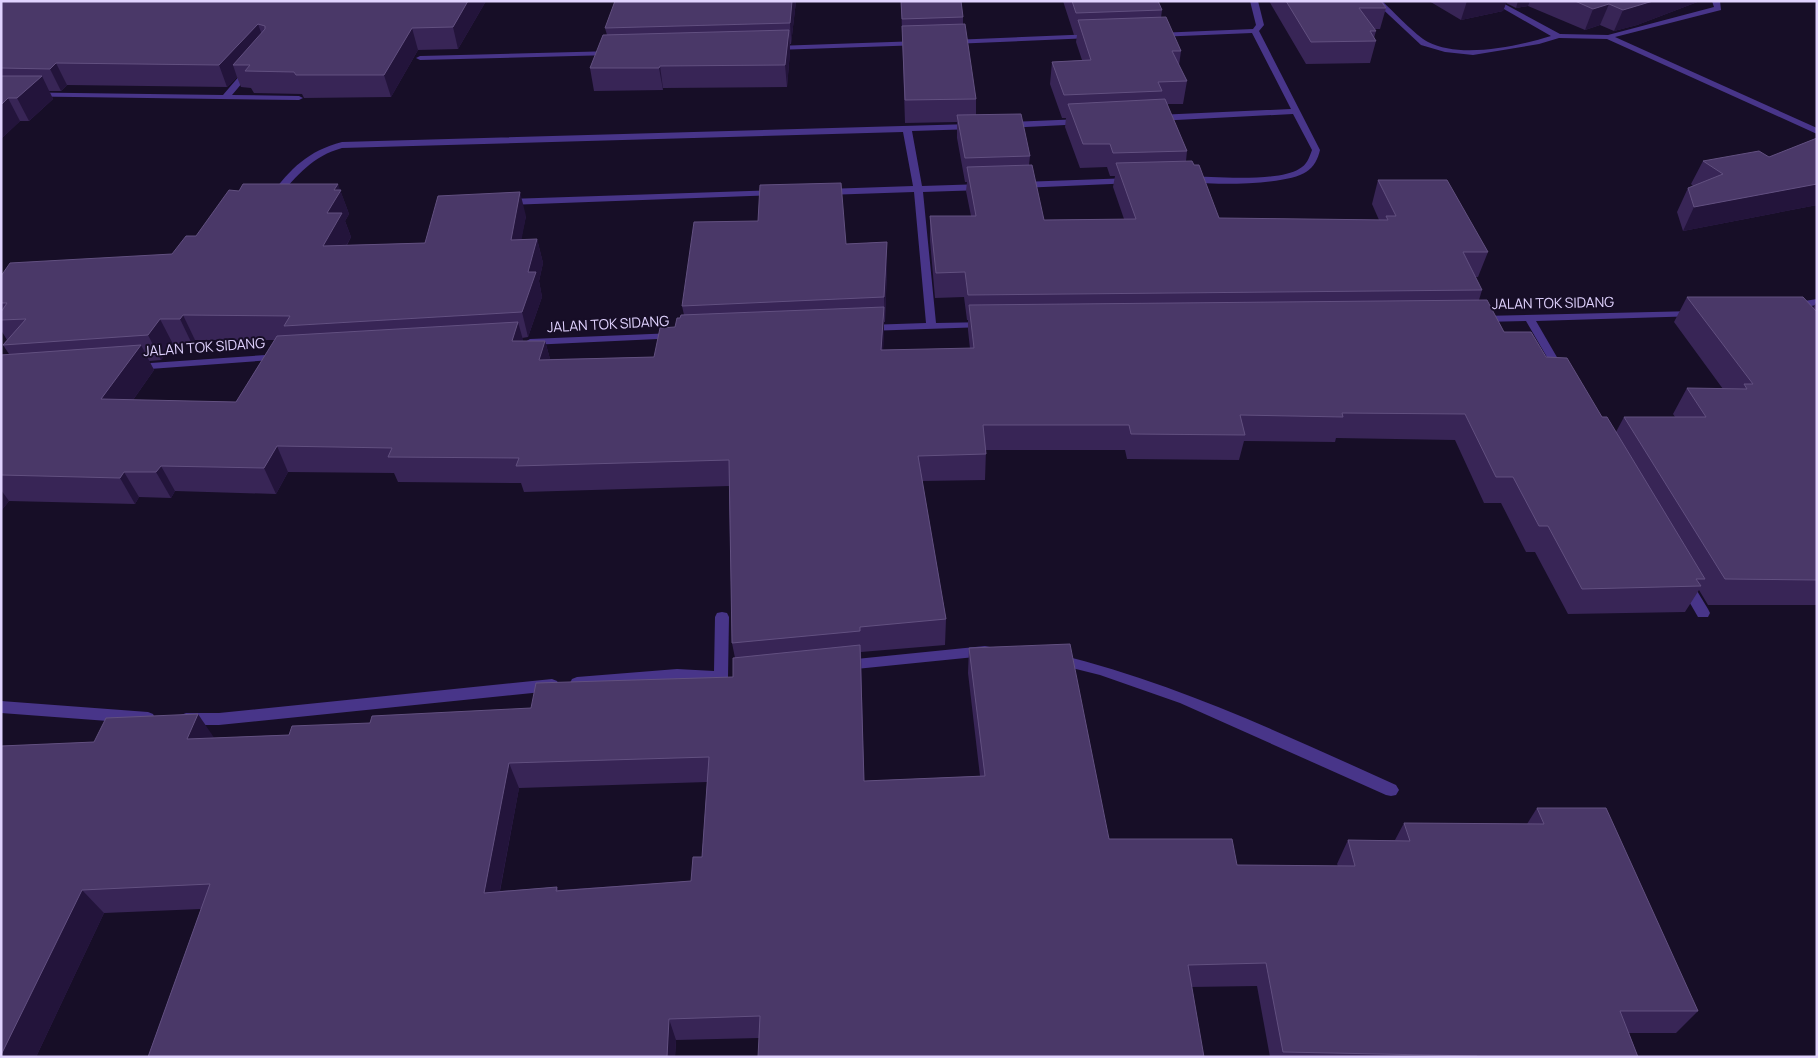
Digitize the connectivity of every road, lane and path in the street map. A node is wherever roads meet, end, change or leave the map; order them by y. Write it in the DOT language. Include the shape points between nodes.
graph roads {
  1 [pos="1254,1"];
  2 [pos="1376,1"];
  3 [pos="1493,1"];
  4 [pos="1716,1"];
  5 [pos="1255,31"];
  6 [pos="1144,35"];
  7 [pos="1099,36"];
  8 [pos="1558,36"];
  9 [pos="1608,37"];
  10 [pos="930,42"];
  11 [pos="940,42"];
  12 [pos="761,49"];
  13 [pos="624,53"];
  14 [pos="420,58"];
  15 [pos="256,63"];
  16 [pos="1,94"];
  17 [pos="225,97"];
  18 [pos="299,98"];
  19 [pos="1294,112"];
  20 [pos="1145,119"];
  21 [pos="1096,121"];
  22 [pos="986,126"];
  23 [pos="996,126"];
  24 [pos="907,130"];
  25 [pos="1817,130"];
  26 [pos="1179,180"];
  27 [pos="1141,181"];
  28 [pos="995,186"];
  29 [pos="1015,186"];
  30 [pos="918,189"];
  31 [pos="820,192"];
  32 [pos="790,193"];
  33 [pos="271,201"];
  34 [pos="496,202"];
  35 [pos="1817,302"];
  36 [pos="1705,313"];
  37 [pos="1470,319"];
  38 [pos="1530,319"];
  39 [pos="1795,320"];
  40 [pos="1001,324"];
  41 [pos="931,325"];
  42 [pos="852,328"];
  43 [pos="684,336"];
  44 [pos="517,343"];
  45 [pos="289,356"];
  46 [pos="120,368"];
  47 [pos="1568,384"];
  48 [pos="1678,570"];
  49 [pos="1703,613"];
  50 [pos="722,616"];
  51 [pos="996,650"];
  52 [pos="1045,657"];
  53 [pos="830,666"];
  54 [pos="1,707"];
  55 [pos="158,718"];
  56 [pos="176,719"];
  57 [pos="1391,790"];
  1 -- 5 [label="street" via="1260,25"];
  2 -- 8 [label="street" via="1424,43 1445,50 1481,52"];
  3 -- 8 [label="street"];
  4 -- 9 [label="street" via="1718,8"];
  5 -- 6 [label="street"];
  5 -- 19 [label="street"];
  7 -- 11 [label="street"];
  8 -- 9 [label="street"];
  9 -- 25 [label="street"];
  10 -- 12 [label="street"];
  13 -- 14 [label="street"];
  15 -- 17 [label="street"];
  16 -- 17 [label="street"];
  17 -- 18 [label="street"];
  19 -- 20 [label="street"];
  19 -- 26 [label="street" via="1316,150 1312,163 1300,173 1266,179"];
  21 -- 23 [label="street"];
  22 -- 24 [label="street"];
  24 -- 30 [label="street"];
  24 -- 33 [label="street" via="342,145 308,158"];
  27 -- 29 [label="street"];
  28 -- 30 [label="street"];
  30 -- 31 [label="street"];
  30 -- 41 [label="street"];
  32 -- 34 [label="street"];
  35 -- 39 [label="street" via="1784,307"];
  36 -- 38 [label="street, JALAN TOK SIDANG"];
  37 -- 38 [label="street, JALAN TOK SIDANG"];
  38 -- 47 [label="street"];
  40 -- 41 [label="street"];
  41 -- 42 [label="street"];
  43 -- 44 [label="street, JALAN TOK SIDANG"];
  45 -- 46 [label="street, JALAN TOK SIDANG"];
  48 -- 49 [label="street"];
  50 -- 56 [label="street" via="726,677 677,674 220,719"];
  51 -- 53 [label="street"];
  52 -- 57 [label="street" via="1094,667 1174,694"];
  54 -- 55 [label="street"];
}
